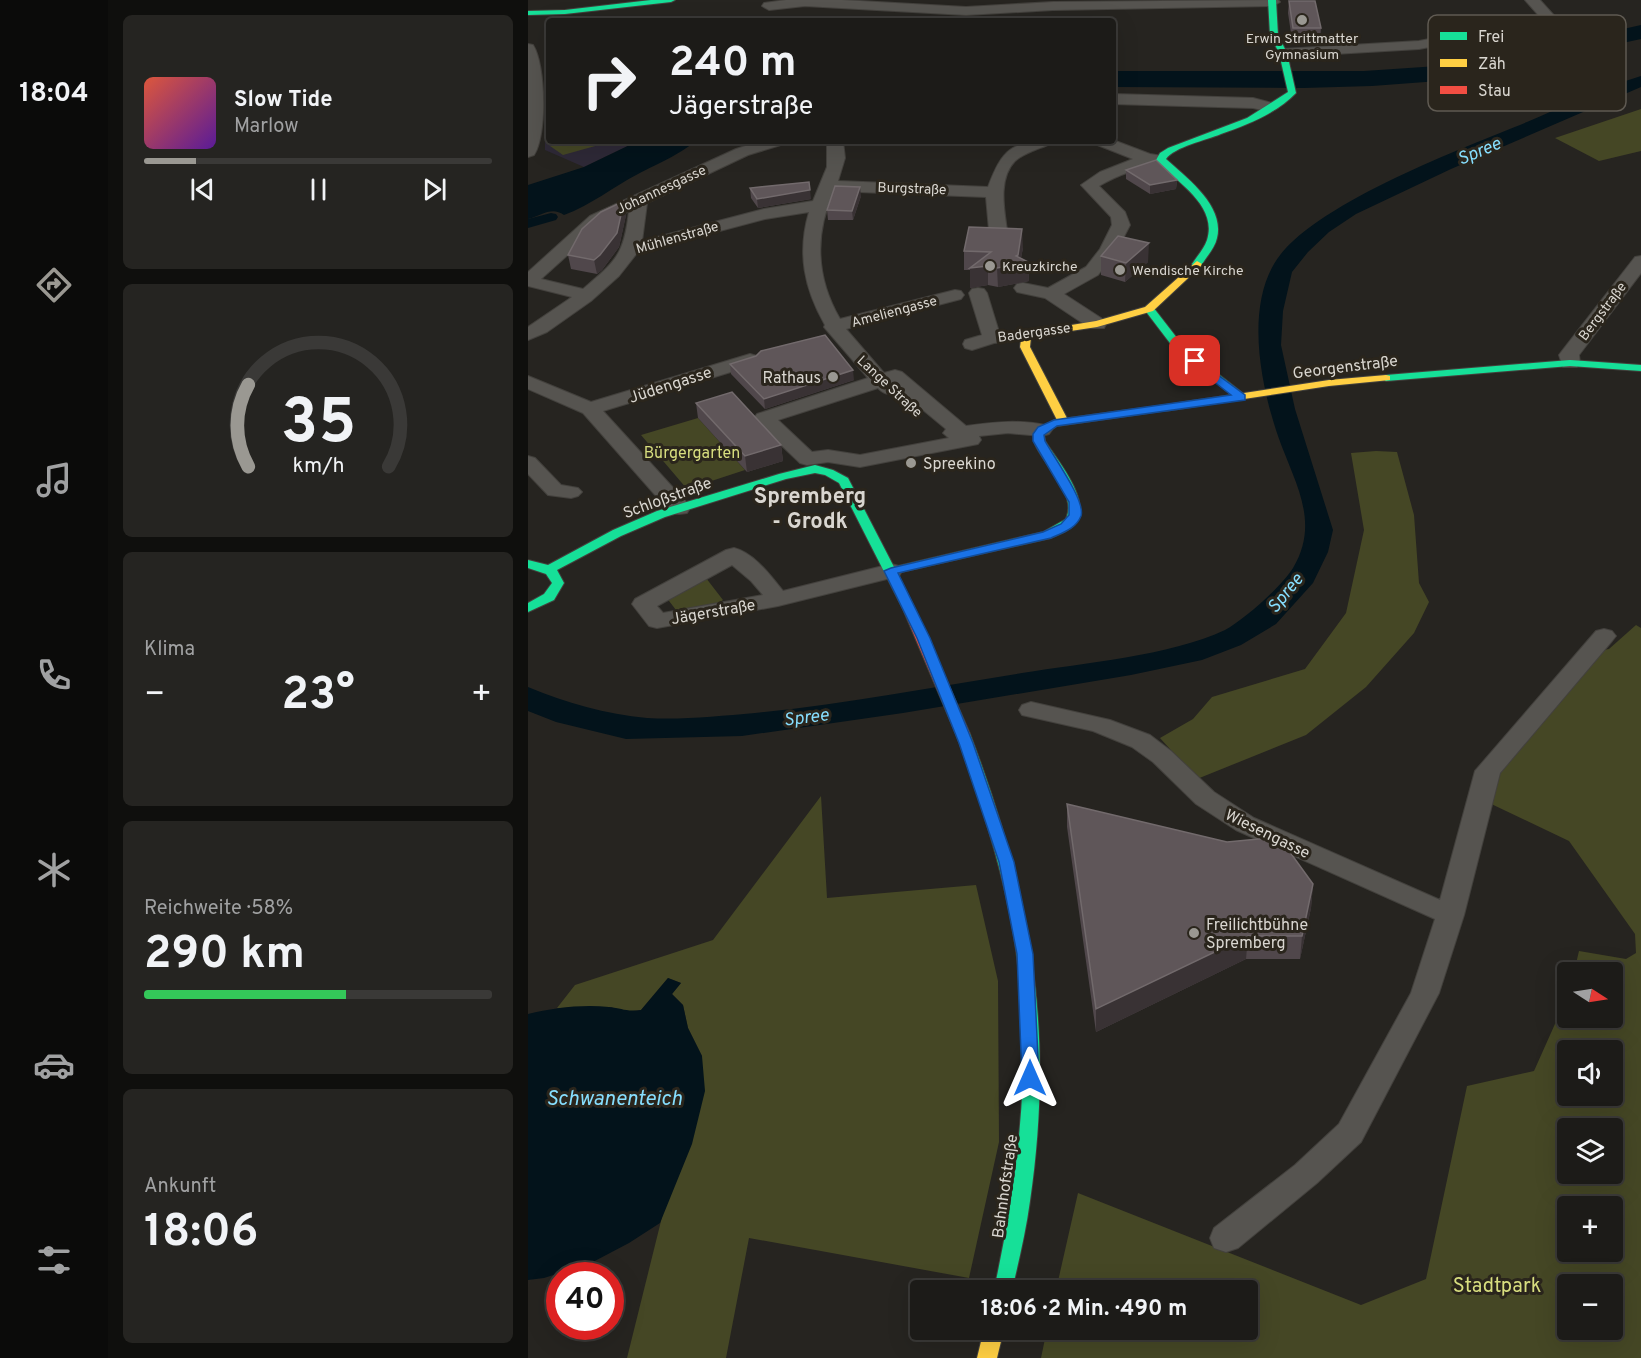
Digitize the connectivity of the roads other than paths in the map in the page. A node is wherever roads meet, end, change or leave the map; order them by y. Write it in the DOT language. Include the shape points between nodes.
graph roads {
  1 [pos="670,0"];
  2 [pos="1532,0"];
  3 [pos="1272,1"];
  4 [pos="766,3"];
  5 [pos="565,12"];
  6 [pos="528,13"];
  7 [pos="1546,15"];
  8 [pos="528,18"];
  9 [pos="771,18"];
  10 [pos="1428,43"];
  11 [pos="528,48"];
  12 [pos="1285,60"];
  13 [pos="1116,99"];
  14 [pos="1271,107"];
  15 [pos="530,131"];
  16 [pos="768,144"];
  17 [pos="836,144"];
  18 [pos="1037,144"];
  19 [pos="1110,144"];
  20 [pos="528,152"];
  21 [pos="1155,159"];
  22 [pos="831,186"];
  23 [pos="994,192"];
  24 [pos="639,199"];
  25 [pos="820,205"];
  26 [pos="998,230"];
  27 [pos="631,249"];
  28 [pos="1641,261"];
  29 [pos="528,281"];
  30 [pos="1023,288"];
  31 [pos="978,293"];
  32 [pos="1051,294"];
  33 [pos="585,295"];
  34 [pos="955,295"];
  35 [pos="1149,309"];
  36 [pos="1097,324"];
  37 [pos="833,327"];
  38 [pos="528,334"];
  39 [pos="1026,335"];
  40 [pos="992,338"];
  41 [pos="972,344"];
  42 [pos="750,360"];
  43 [pos="1570,363"];
  44 [pos="1641,368"];
  45 [pos="877,377"];
  46 [pos="528,382"];
  47 [pos="1248,396"];
  48 [pos="590,409"];
  49 [pos="1053,425"];
  50 [pos="962,432"];
  51 [pos="528,462"];
  52 [pos="803,470"];
  53 [pos="571,492"];
  54 [pos="679,508"];
  55 [pos="528,564"];
  56 [pos="549,569"];
  57 [pos="891,571"];
  58 [pos="778,599"];
  59 [pos="528,608"];
  60 [pos="1604,636"];
  61 [pos="1032,710"];
  62 [pos="1450,915"];
  63 [pos="1226,1238"];
  64 [pos="1005,1280"];
  65 [pos="991,1340"];
  66 [pos="987,1358"];
  1 -- 5 [label="street"];
  2 -- 7 [label="street"];
  3 -- 4 [label="street" via="966,11"];
  3 -- 12 [label="street" via="1274,35"];
  4 -- 9 [label="street"];
  5 -- 6 [label="street"];
  5 -- 8 [label="street"];
  10 -- 12 [label="street"];
  11 -- 15 [label="street" via="533,63"];
  12 -- 14 [label="street" via="1292,93"];
  13 -- 14 [label="street" via="1252,103"];
  14 -- 21 [label="street"];
  15 -- 20 [label="street" via="532,144"];
  16 -- 24 [label="street, Johannesgasse"];
  17 -- 22 [label="street, Lange Straße"];
  18 -- 23 [label="street" via="1008,159"];
  19 -- 21 [label="street"];
  21 -- 32 [label="street" via="1106,175 1089,185 1119,216 1121,225 1092,271"];
  21 -- 35 [label="street" via="1201,197 1214,229 1208,249 1197,264"];
  22 -- 23 [label="street, Burgstraße"];
  22 -- 25 [label="street, Lange Straße"];
  23 -- 26 [label="street"];
  24 -- 27 [label="street"];
  24 -- 29 [label="street, Johannesgasse" via="596,220"];
  25 -- 27 [label="street, Mühlenstraße" via="764,214"];
  25 -- 37 [label="street, Lange Straße" via="808,249 816,285"];
  27 -- 33 [label="street, Mühlenstraße" via="624,261"];
  28 -- 43 [label="street, Bergstraße" via="1569,355"];
  29 -- 33 [label="street"];
  30 -- 32 [label="street, Badergasse"];
  31 -- 40 [label="street"];
  32 -- 36 [label="street, Badergasse"];
  33 -- 38 [label="street, Mühlenstraße"];
  34 -- 37 [label="street, Ameliengasse"];
  35 -- 36 [label="street, Badergasse"];
  35 -- 47 [label="street" via="1180,349"];
  36 -- 39 [label="street, Badergasse"];
  37 -- 45 [label="street, Lange Straße"];
  39 -- 40 [label="street, Badergasse"];
  39 -- 49 [label="street" via="1025,347"];
  40 -- 41 [label="street, Badergasse"];
  42 -- 48 [label="street, Jüdengasse"];
  43 -- 44 [label="street, Georgenstraße"];
  43 -- 47 [label="street, Georgenstraße" via="1329,383"];
  45 -- 50 [label="street" via="895,376"];
  45 -- 50 [label="street" via="764,418 807,459 828,456 861,461 971,440"];
  46 -- 48 [label="street"];
  47 -- 49 [label="street, Georgenstraße"];
  48 -- 54 [label="street"];
  49 -- 50 [label="street"];
  49 -- 57 [label="street, Jägerstraße" via="1038,434 1075,502 1075,515 1066,527 1047,535"];
  51 -- 53 [label="street" via="555,491"];
  52 -- 54 [label="street, Schloßstraße"];
  52 -- 57 [label="street, Bahnhofstraße" via="829,472 844,482"];
  54 -- 56 [label="street, Schloßstraße" via="617,532"];
  55 -- 56 [label="street"];
  56 -- 59 [label="street" via="559,581 557,589 542,603"];
  57 -- 58 [label="street, Jägerstraße"];
  57 -- 64 [label="street, Bahnhofstraße" via="966,743 1006,862 1025,954 1031,1057 1028,1140 1019,1215"];
  58 -- 58 [label="street, Jägerstraße" via="734,555 643,604 657,621"];
  60 -- 62 [label="street" via="1488,771"];
  61 -- 62 [label="street, Wiesengasse" via="1105,725 1143,742 1217,808 1245,824"];
  62 -- 63 [label="street" via="1425,993 1350,1133"];
  65 -- 66 [label="street"];
}
